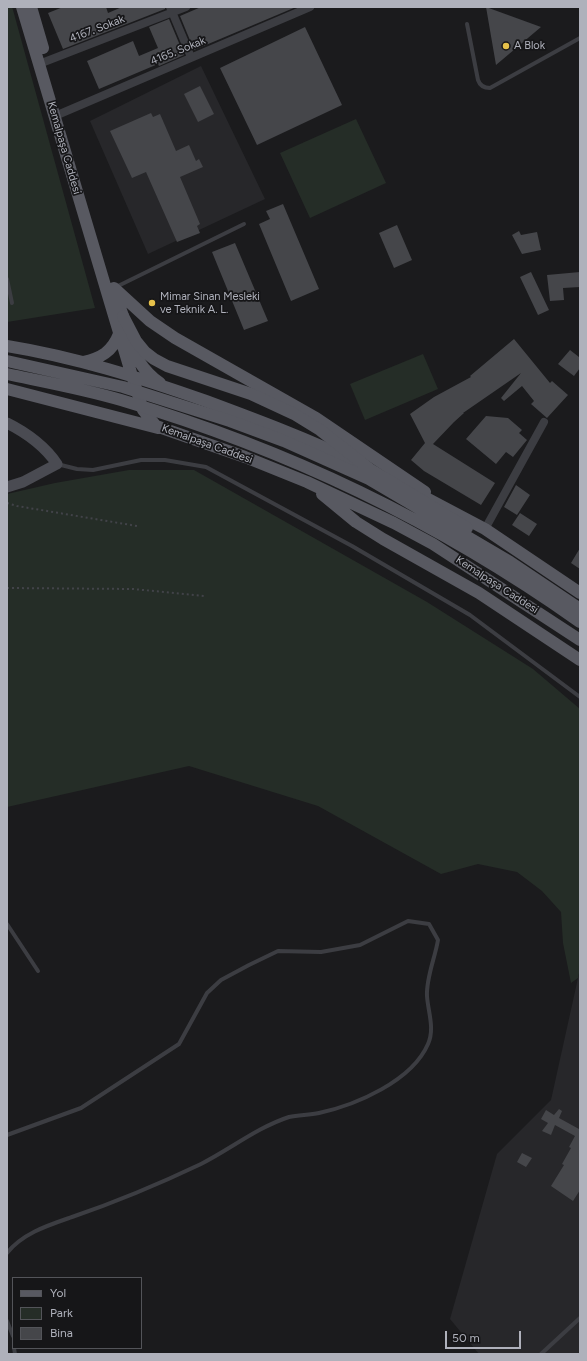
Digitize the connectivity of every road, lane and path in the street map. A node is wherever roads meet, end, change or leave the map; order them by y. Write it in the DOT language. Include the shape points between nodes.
graph roads {
  1 [pos="186,7"];
  2 [pos="310,7"];
  3 [pos="28,8"];
  4 [pos="170,10"];
  5 [pos="467,24"];
  6 [pos="580,38"];
  7 [pos="191,57"];
  8 [pos="43,62"];
  9 [pos="58,114"];
  10 [pos="244,224"];
  11 [pos="7,279"];
  12 [pos="114,288"];
  13 [pos="117,300"];
  14 [pos="12,303"];
  15 [pos="119,334"];
  16 [pos="7,346"];
  17 [pos="7,361"];
  18 [pos="83,362"];
  19 [pos="7,374"];
  20 [pos="132,376"];
  21 [pos="7,389"];
  22 [pos="172,389"];
  23 [pos="264,422"];
  24 [pos="544,422"];
  25 [pos="7,423"];
  26 [pos="163,429"];
  27 [pos="245,457"];
  28 [pos="57,464"];
  29 [pos="307,482"];
  30 [pos="7,487"];
  31 [pos="7,503"];
  32 [pos="446,506"];
  33 [pos="137,526"];
  34 [pos="485,529"];
  35 [pos="501,539"];
  36 [pos="510,562"];
  37 [pos="477,572"];
  38 [pos="7,588"];
  39 [pos="580,593"];
  40 [pos="204,596"];
  41 [pos="580,609"];
  42 [pos="580,622"];
  43 [pos="580,640"];
  44 [pos="580,660"];
  45 [pos="580,697"];
  46 [pos="7,924"];
  47 [pos="38,971"];
  48 [pos="7,1135"];
  49 [pos="7,1253"];
  50 [pos="580,1318"];
  51 [pos="7,1321"];
  52 [pos="12,1334"];
  53 [pos="541,1354"];
  1 -- 4 [label="street, 4167. Sokak"];
  2 -- 7 [label="street, 4165. Sokak"];
  3 -- 8 [label="main road, Kemalpaşa Caddesi"];
  4 -- 7 [label="street"];
  4 -- 8 [label="street, 4167. Sokak"];
  5 -- 6 [label="lane" via="478,80 480,85 486,88"];
  7 -- 9 [label="street, 4165. Sokak"];
  8 -- 9 [label="main road, Kemalpaşa Caddesi"];
  9 -- 12 [label="main road"];
  9 -- 15 [label="main road, Kemalpaşa Caddesi"];
  10 -- 12 [label="lane"];
  11 -- 14 [label="lane"];
  12 -- 13 [label="main road"];
  12 -- 32 [label="main road" via="150,321 316,418"];
  13 -- 22 [label="main road" via="122,323 138,360 151,375"];
  13 -- 36 [label="main road, bridge" via="136,341 154,359 250,394 305,420 371,470 475,533"];
  15 -- 18 [label="main road" via="109,352"];
  15 -- 20 [label="main road, Kemalpaşa Caddesi"];
  16 -- 18 [label="main road"];
  17 -- 36 [label="main road, bridge" via="123,387 284,441 368,479"];
  18 -- 20 [label="main road"];
  19 -- 42 [label="main road, bridge" via="120,400 268,450 355,489 434,529 532,588"];
  20 -- 22 [label="main road"];
  20 -- 26 [label="main road, Kemalpaşa Caddesi" via="146,416"];
  21 -- 26 [label="main road"];
  22 -- 23 [label="main road"];
  23 -- 27 [label="main road" via="257,420 244,423 236,434 237,447"];
  23 -- 32 [label="main road" via="332,451"];
  24 -- 34 [label="street"];
  25 -- 28 [label="street" via="26,432 48,451"];
  26 -- 27 [label="main road, Kemalpaşa Caddesi"];
  27 -- 29 [label="main road, Kemalpaşa Caddesi"];
  28 -- 30 [label="street" via="23,482"];
  28 -- 45 [label="lane" via="93,470 142,460 164,460 206,467 346,542 470,615"];
  29 -- 37 [label="main road, Kemalpaşa Caddesi" via="413,532"];
  29 -- 44 [label="main road" via="356,522 410,556 479,594"];
  31 -- 33 [label="path"];
  32 -- 34 [label="main road"];
  34 -- 35 [label="main road"];
  35 -- 37 [label="main road" via="506,551 504,564 490,574"];
  35 -- 39 [label="main road"];
  36 -- 41 [label="main road, bridge"];
  37 -- 43 [label="main road, Kemalpaşa Caddesi"];
  38 -- 40 [label="path" via="133,589"];
  46 -- 47 [label="lane"];
  48 -- 49 [label="lane" via="81,1108 179,1044 207,993 220,980 278,951 321,952 360,945 408,921 429,924 438,940 427,995 432,1026 429,1044 414,1065 382,1090 354,1104 289,1117 234,1143 195,1166 128,1196 39,1229 14,1244"];
  50 -- 53 [label="lane"];
  51 -- 52 [label="lane"];
}
